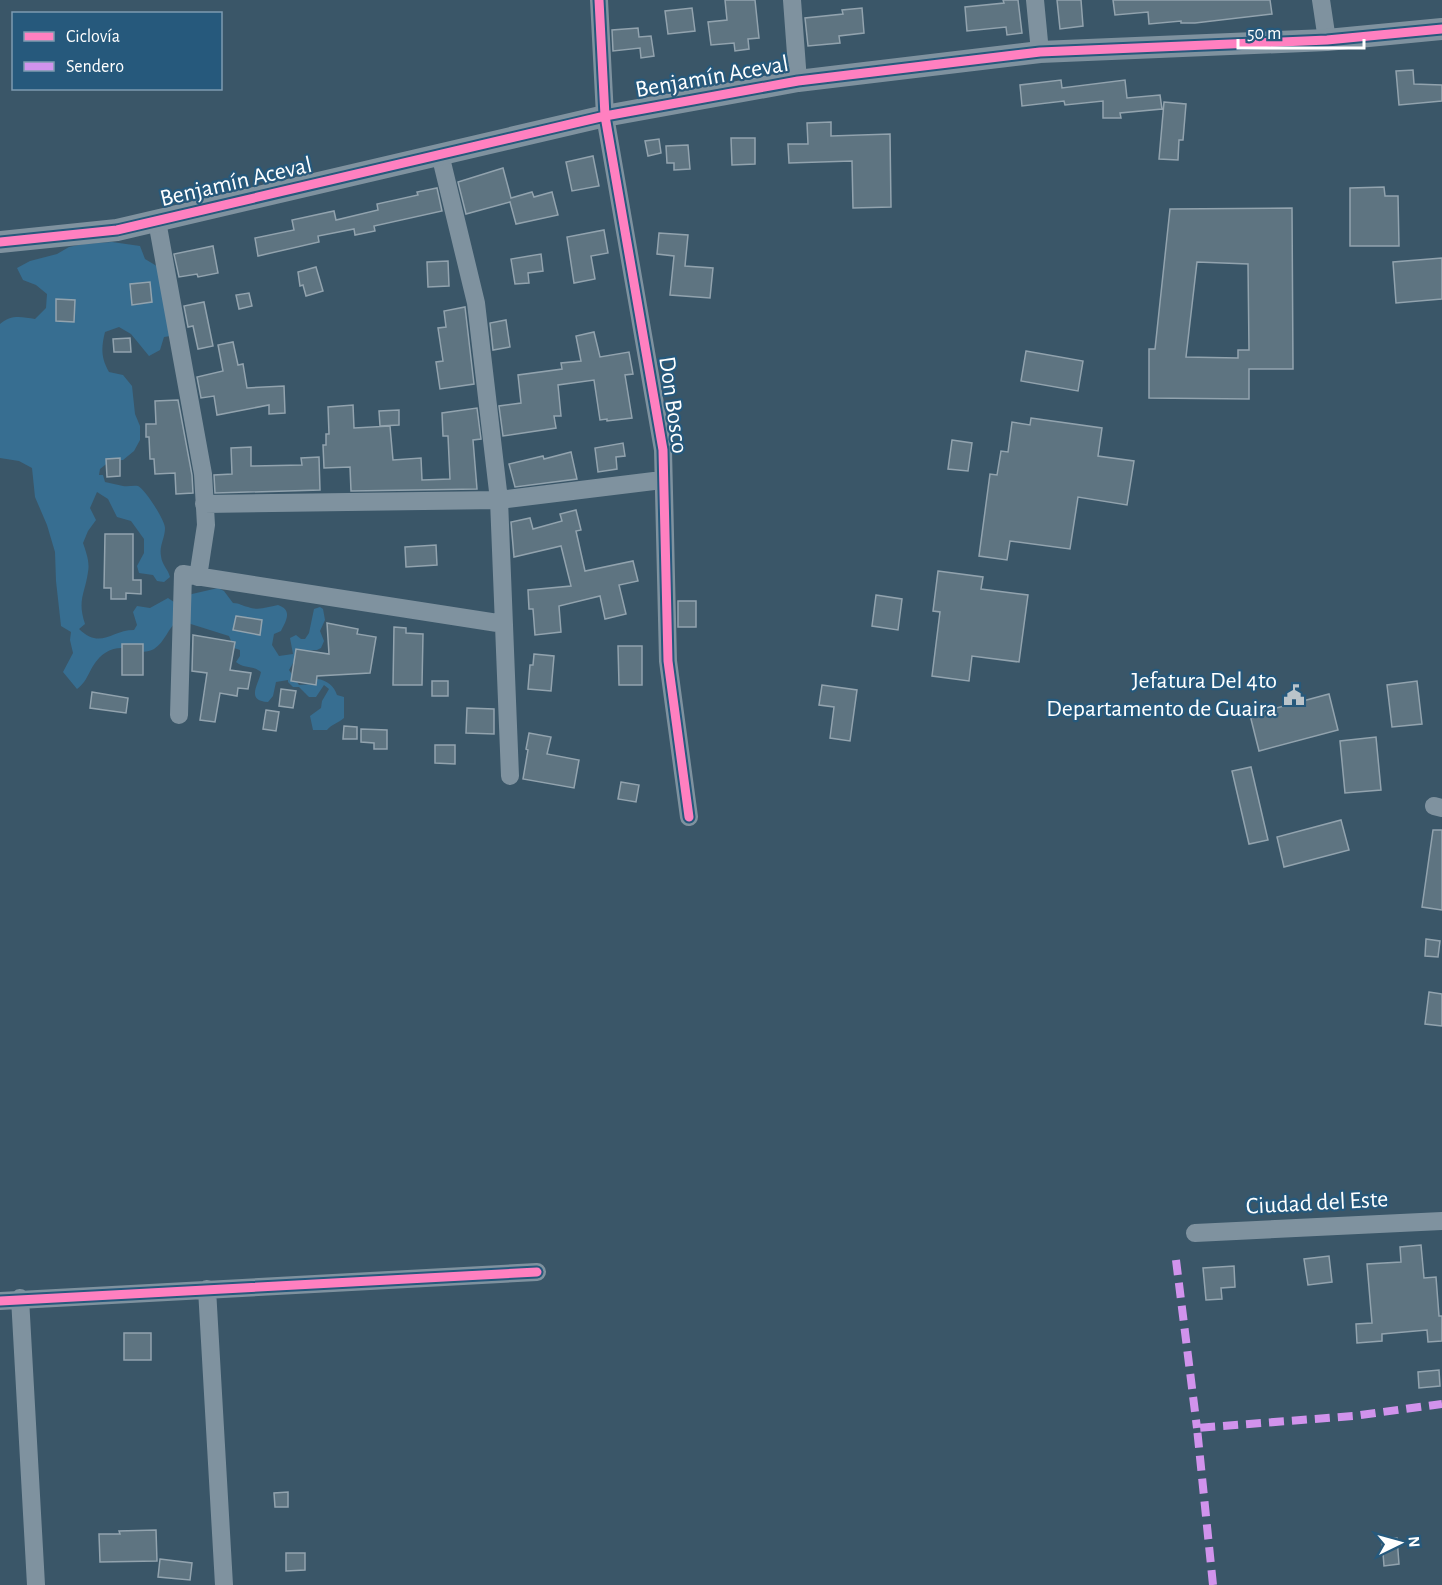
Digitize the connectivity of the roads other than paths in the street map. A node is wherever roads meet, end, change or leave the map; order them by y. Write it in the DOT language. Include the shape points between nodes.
graph roads {
  1 [pos="599,0"];
  2 [pos="792,0"];
  3 [pos="1035,0"];
  4 [pos="1321,0"];
  5 [pos="1442,29"];
  6 [pos="1327,40"];
  7 [pos="1040,52"];
  8 [pos="798,81"];
  9 [pos="605,116"];
  10 [pos="440,154"];
  11 [pos="157,221"];
  12 [pos="0,242"];
  13 [pos="662,480"];
  14 [pos="500,500"];
  15 [pos="204,504"];
  16 [pos="198,577"];
  17 [pos="504,624"];
  18 [pos="179,715"];
  19 [pos="510,776"];
  20 [pos="689,817"];
  21 [pos="1442,1221"];
  22 [pos="1195,1233"];
  23 [pos="537,1272"];
  24 [pos="207,1289"];
  25 [pos="20,1298"];
  26 [pos="0,1301"];
  27 [pos="36,1585"];
  28 [pos="224,1585"];
  1 -- 9 [label="street, Don Bosco"];
  2 -- 8 [label="street"];
  3 -- 7 [label="street"];
  4 -- 6 [label="street"];
  5 -- 6 [label="street, Benjamín Aceval"];
  6 -- 7 [label="street, Benjamín Aceval"];
  7 -- 8 [label="street, Benjamín Aceval"];
  8 -- 9 [label="street, Benjamín Aceval"];
  9 -- 10 [label="street, Benjamín Aceval"];
  9 -- 13 [label="street, Don Bosco" via="663,450"];
  10 -- 11 [label="street, Benjamín Aceval"];
  10 -- 14 [label="street" via="476,303"];
  11 -- 12 [label="street, Benjamín Aceval" via="117,230"];
  11 -- 15 [label="street"];
  13 -- 14 [label="street"];
  13 -- 20 [label="street, Don Bosco" via="668,661"];
  14 -- 15 [label="street"];
  14 -- 17 [label="street"];
  15 -- 16 [label="street" via="206,525"];
  16 -- 17 [label="street"];
  16 -- 18 [label="street" via="183,574"];
  17 -- 19 [label="street"];
  21 -- 22 [label="street, Ciudad del Este"];
  23 -- 24 [label="street"];
  24 -- 25 [label="street"];
  24 -- 28 [label="street"];
  25 -- 26 [label="street"];
  25 -- 27 [label="street"];
}
